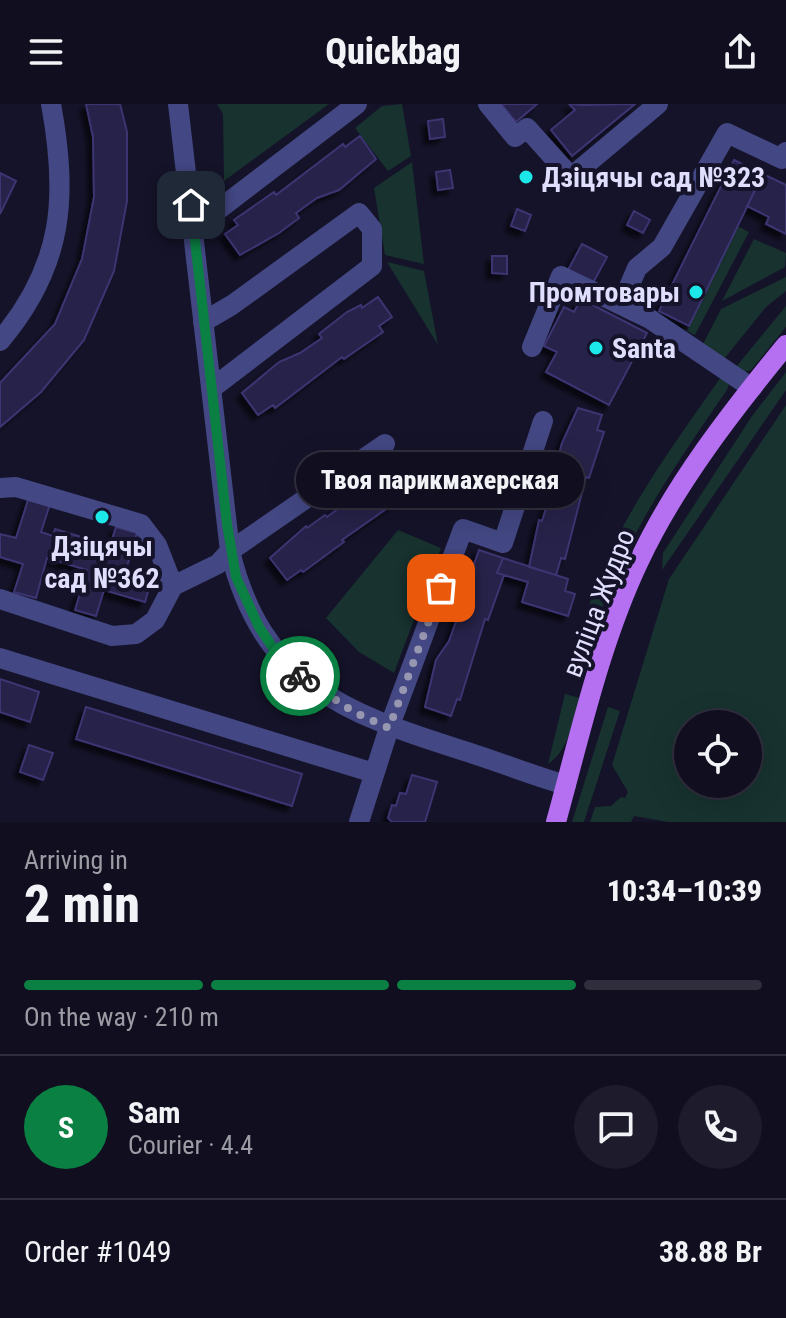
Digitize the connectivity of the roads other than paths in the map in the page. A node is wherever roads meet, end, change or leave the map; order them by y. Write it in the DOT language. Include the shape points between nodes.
graph roads {
  1 [pos="51,104"];
  2 [pos="178,104"];
  3 [pos="357,104"];
  4 [pos="488,104"];
  5 [pos="658,104"];
  6 [pos="786,152"];
  7 [pos="191,205"];
  8 [pos="628,307"];
  9 [pos="203,322"];
  10 [pos="0,341"];
  11 [pos="786,345"];
  12 [pos="532,347"];
  13 [pos="752,388"];
  14 [pos="211,389"];
  15 [pos="543,421"];
  16 [pos="385,444"];
  17 [pos="0,488"];
  18 [pos="230,551"];
  19 [pos="173,586"];
  20 [pos="0,599"];
  21 [pos="0,658"];
  22 [pos="389,728"];
  23 [pos="374,773"];
  24 [pos="566,785"];
  25 [pos="359,822"];
  26 [pos="556,822"];
  1 -- 10 [label="lane" via="62,198 50,257"];
  2 -- 7 [label="lane"];
  3 -- 7 [label="lane" via="218,210 204,212"];
  4 -- 5 [label="lane" via="515,137 527,128 571,177"];
  6 -- 8 [label="lane" via="782,159 727,133 662,247 637,268 626,294"];
  7 -- 9 [label="lane"];
  8 -- 12 [label="lane" via="561,276"];
  8 -- 13 [label="lane"];
  9 -- 14 [label="lane"];
  9 -- 14 [label="lane" via="359,213 372,229 372,266"];
  11 -- 13 [label="main road, вуліца Жудро"];
  13 -- 24 [label="main road, вуліца Жудро" via="639,561"];
  14 -- 18 [label="lane"];
  15 -- 22 [label="lane" via="503,543 463,529"];
  16 -- 18 [label="lane"];
  17 -- 19 [label="lane" via="16,487 141,524 157,545"];
  18 -- 19 [label="lane" via="218,564"];
  18 -- 22 [label="lane" via="247,606 278,655 322,693"];
  19 -- 20 [label="lane" via="155,620 136,634 112,636"];
  21 -- 23 [label="lane"];
  22 -- 23 [label="lane"];
  22 -- 24 [label="lane"];
  23 -- 25 [label="lane"];
  24 -- 26 [label="main road, вуліца Жудро"];
}
